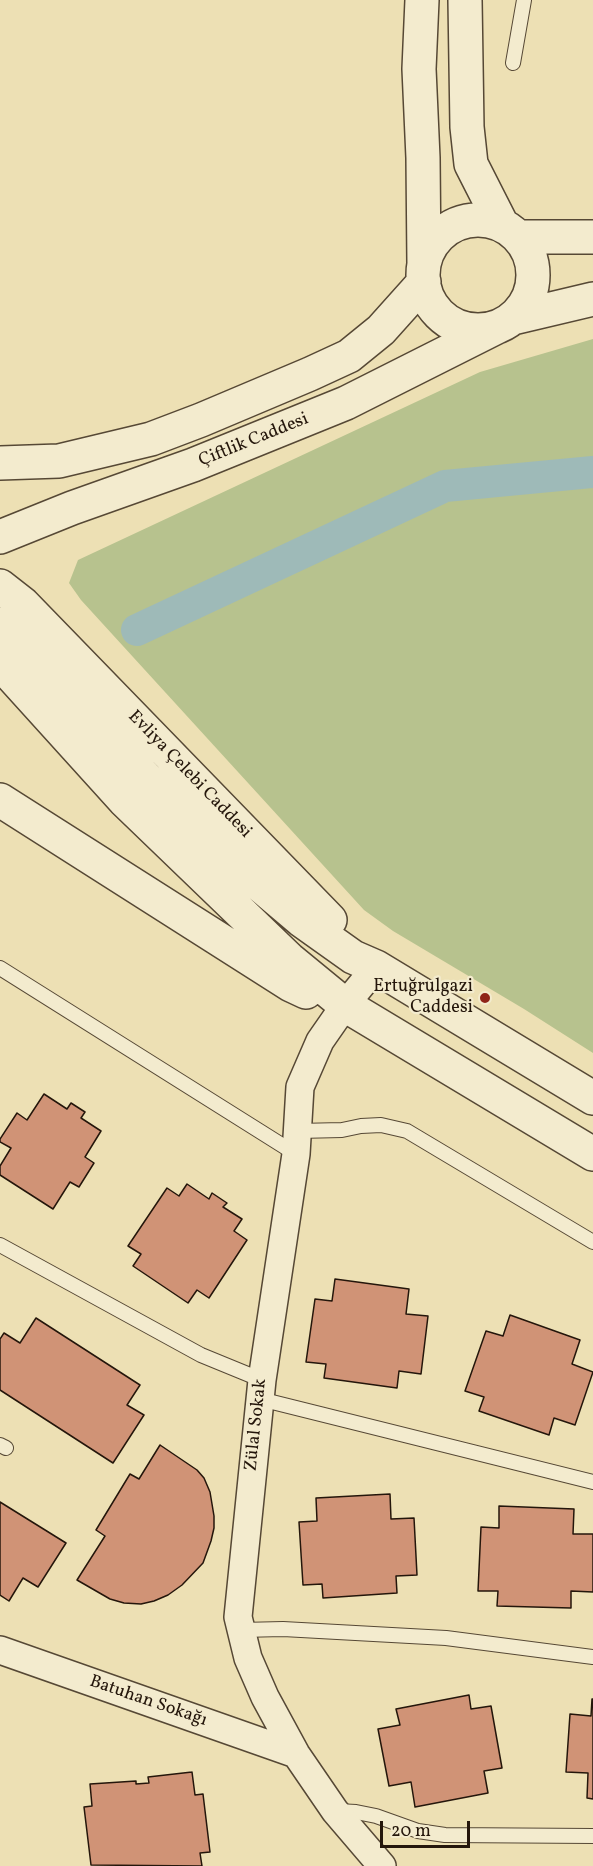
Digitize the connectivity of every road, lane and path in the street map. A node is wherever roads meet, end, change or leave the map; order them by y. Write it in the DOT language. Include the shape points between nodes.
graph roads {
  1 [pos="422,0"];
  2 [pos="465,0"];
  3 [pos="524,0"];
  4 [pos="513,63"];
  5 [pos="511,231"];
  6 [pos="593,237"];
  7 [pos="424,273"];
  8 [pos="593,299"];
  9 [pos="506,322"];
  10 [pos="0,463"];
  11 [pos="0,537"];
  12 [pos="0,586"];
  13 [pos="0,624"];
  14 [pos="0,663"];
  15 [pos="134,788"];
  16 [pos="0,800"];
  17 [pos="376,967"];
  18 [pos="0,969"];
  19 [pos="345,1005"];
  20 [pos="593,1098"];
  21 [pos="297,1143"];
  22 [pos="593,1154"];
  23 [pos="593,1242"];
  24 [pos="0,1245"];
  25 [pos="261,1389"];
  26 [pos="593,1482"];
  27 [pos="242,1630"];
  28 [pos="0,1650"];
  29 [pos="593,1657"];
  30 [pos="296,1754"];
  31 [pos="335,1811"];
  32 [pos="593,1836"];
  33 [pos="382,1866"];
  1 -- 7 [label="street" via="418,69"];
  2 -- 5 [label="street" via="471,164"];
  3 -- 4 [label="lane"];
  5 -- 6 [label="street"];
  5 -- 7 [label="street" via="486,220 453,226 430,249"];
  5 -- 9 [label="street" via="531,261 534,277 523,306"];
  7 -- 9 [label="street" via="428,298 451,323 483,330"];
  7 -- 10 [label="street" via="381,330 349,356 310,375 150,439 59,461"];
  8 -- 9 [label="street, Çiftlik Caddesi"];
  9 -- 11 [label="street, Çiftlik Caddesi" via="346,403"];
  12 -- 17 [label="street, Evliya Çelebi Caddesi" via="23,604"];
  13 -- 15 [label="street, Evliya Çelebi Caddesi"];
  14 -- 15 [label="street, Evliya Çelebi Caddesi"];
  15 -- 17 [label="street, Evliya Çelebi Caddesi" via="301,920 353,957"];
  15 -- 19 [label="street, Evliya Çelebi Caddesi" via="289,959"];
  16 -- 19 [label="street, Evliya Çelebi Caddesi" via="291,985"];
  17 -- 19 [label="street, Zülal Sokak"];
  17 -- 20 [label="street, Evliya Çelebi Caddesi"];
  18 -- 21 [label="lane"];
  19 -- 21 [label="street, Zülal Sokak" via="320,1041 300,1087"];
  19 -- 22 [label="street, Evliya Çelebi Caddesi"];
  21 -- 23 [label="lane" via="361,1126 381,1125 407,1131"];
  21 -- 25 [label="street, Zülal Sokak"];
  24 -- 25 [label="lane"];
  25 -- 26 [label="lane"];
  25 -- 27 [label="street, Zülal Sokak" via="238,1617"];
  27 -- 29 [label="lane" via="446,1638"];
  27 -- 30 [label="street, Zülal Sokak" via="248,1658"];
  28 -- 30 [label="street, Batuhan Sokağı"];
  30 -- 31 [label="street, Zülal Sokak"];
  31 -- 32 [label="lane" via="376,1816 418,1831 445,1834"];
  31 -- 33 [label="street, Zülal Sokak"];
}
